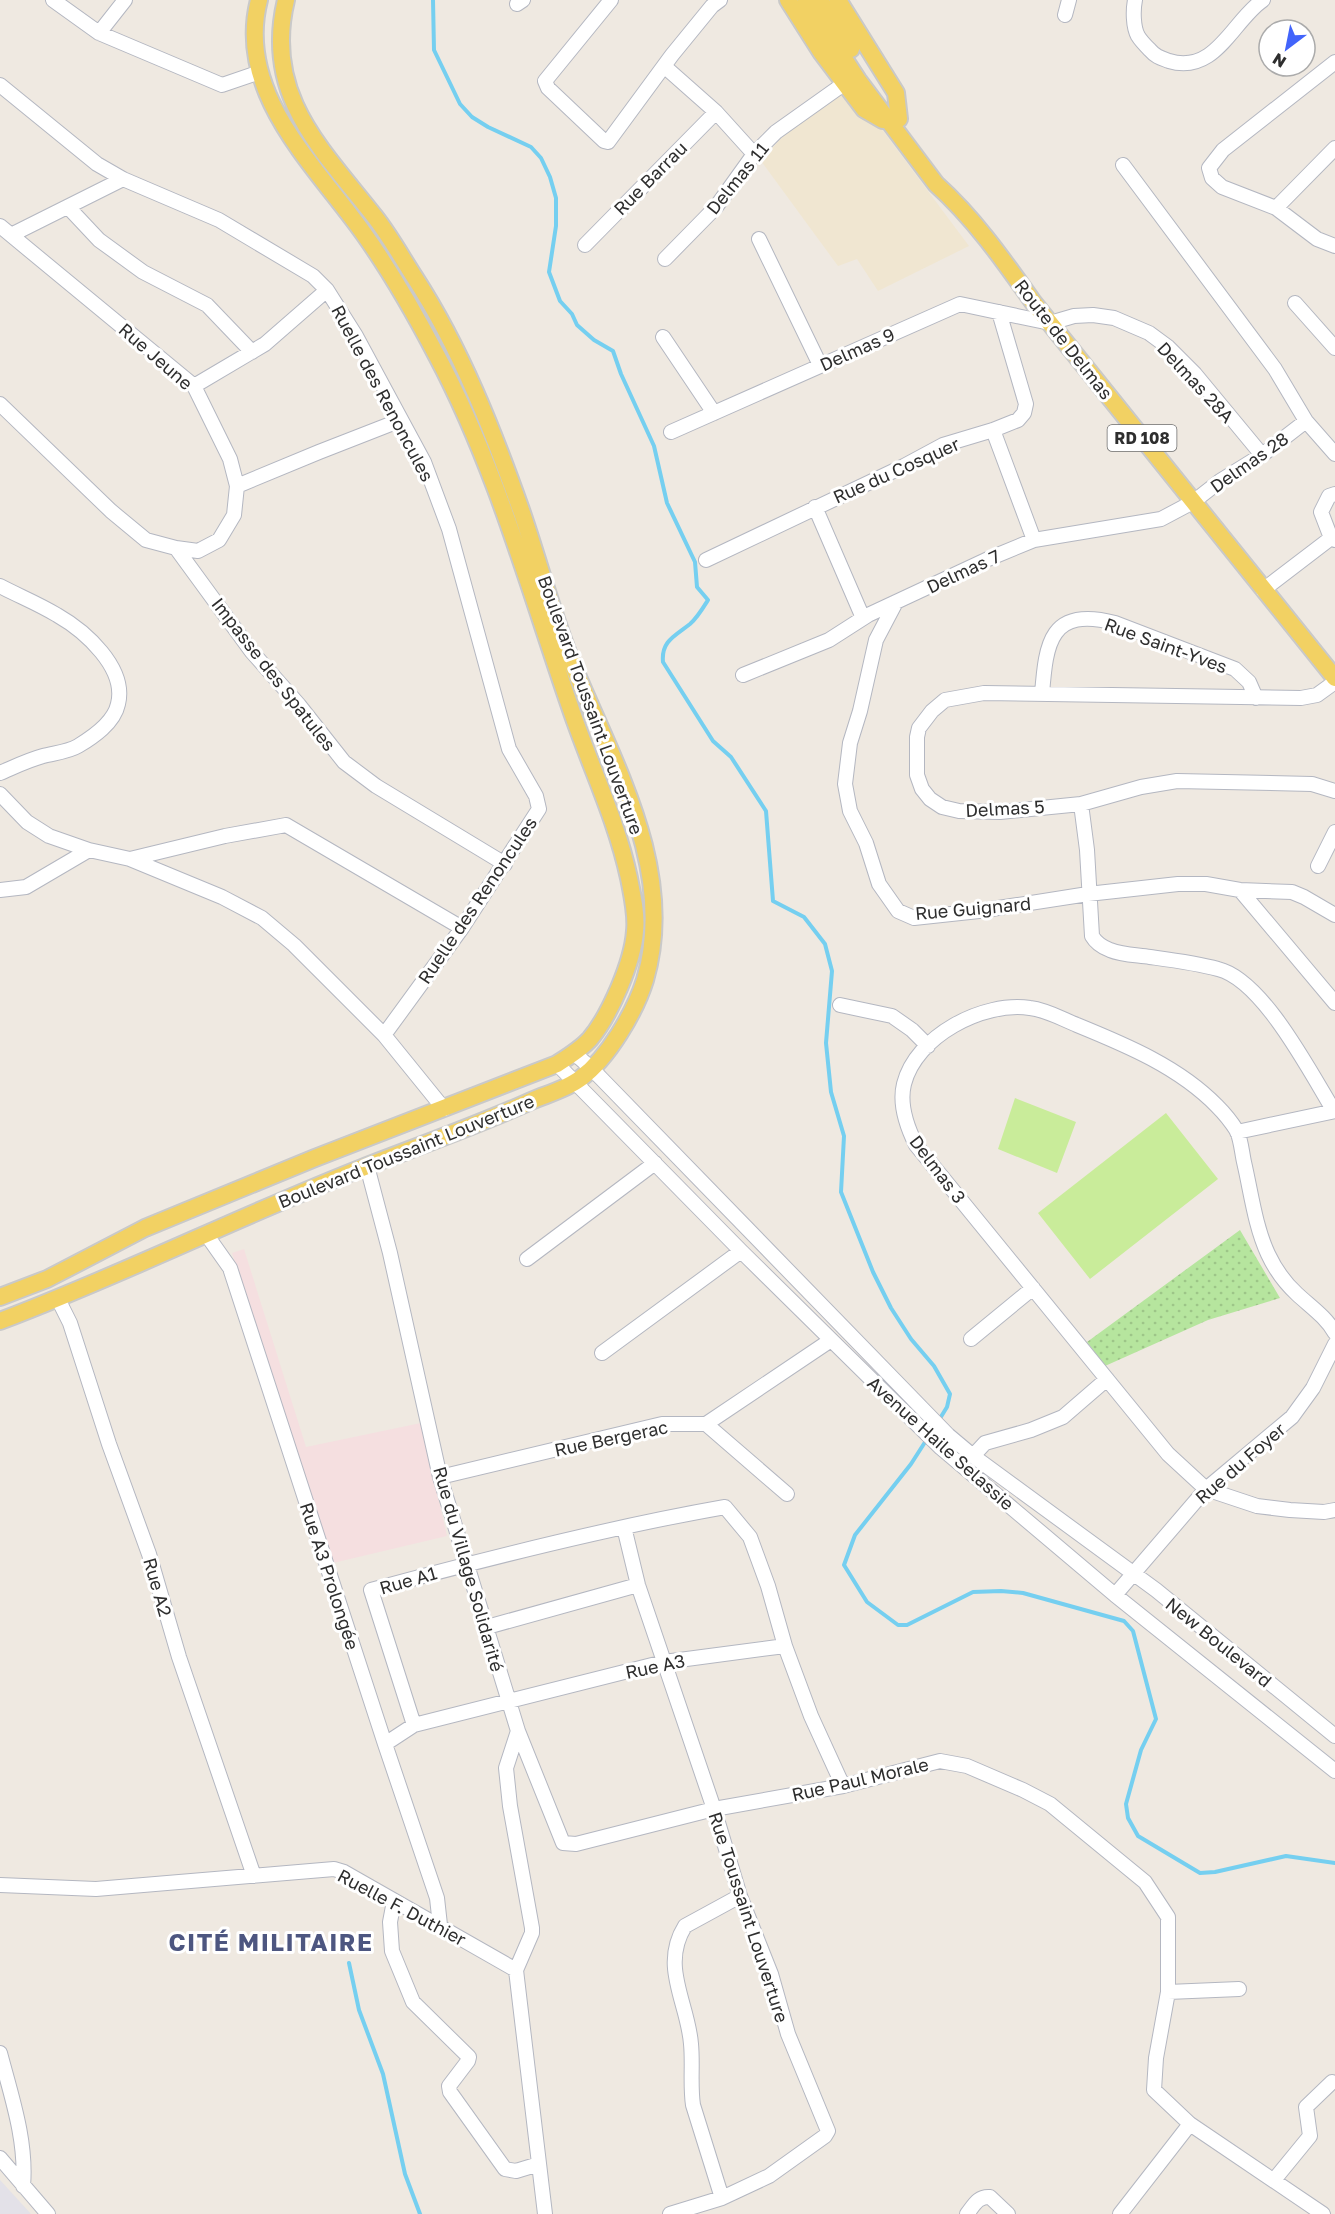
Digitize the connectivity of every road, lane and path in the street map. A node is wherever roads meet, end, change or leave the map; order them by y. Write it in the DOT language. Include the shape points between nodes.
graph roads {
  1 [pos="53,0"];
  2 [pos="124,0"];
  3 [pos="259,0"];
  4 [pos="286,0"];
  5 [pos="611,0"];
  6 [pos="720,0"];
  7 [pos="788,0"];
  8 [pos="806,0"];
  9 [pos="820,0"];
  10 [pos="838,0"];
  11 [pos="1069,0"];
  12 [pos="1134,0"];
  13 [pos="1263,0"];
  14 [pos="1065,15"];
  15 [pos="99,33"];
  16 [pos="1335,62"];
  17 [pos="664,66"];
  18 [pos="260,72"];
  19 [pos="844,83"];
  20 [pos="0,85"];
  21 [pos="716,112"];
  22 [pos="895,122"];
  23 [pos="1335,148"];
  24 [pos="754,154"];
  25 [pos="1123,165"];
  26 [pos="123,179"];
  27 [pos="68,207"];
  28 [pos="1276,208"];
  29 [pos="5,231"];
  30 [pos="759,239"];
  31 [pos="585,245"];
  32 [pos="1335,246"];
  33 [pos="665,259"];
  34 [pos="327,290"];
  35 [pos="1295,303"];
  36 [pos="999,312"];
  37 [pos="1050,323"];
  38 [pos="663,337"];
  39 [pos="1335,348"];
  40 [pos="252,352"];
  41 [pos="819,365"];
  42 [pos="194,386"];
  43 [pos="0,404"];
  44 [pos="714,413"];
  45 [pos="401,420"];
  46 [pos="1306,422"];
  47 [pos="993,430"];
  48 [pos="670,432"];
  49 [pos="1335,454"];
  50 [pos="1262,455"];
  51 [pos="237,486"];
  52 [pos="1335,494"];
  53 [pos="1193,502"];
  54 [pos="815,507"];
  55 [pos="1333,539"];
  56 [pos="1034,540"];
  57 [pos="176,548"];
  58 [pos="706,560"];
  59 [pos="0,586"];
  60 [pos="1263,590"];
  61 [pos="896,602"];
  62 [pos="863,618"];
  63 [pos="743,675"];
  64 [pos="1335,680"];
  65 [pos="1042,694"];
  66 [pos="1256,699"];
  67 [pos="0,772"];
  68 [pos="1335,791"];
  69 [pos="0,794"];
  70 [pos="1081,804"];
  71 [pos="1335,832"];
  72 [pos="640,836"];
  73 [pos="620,842"];
  74 [pos="89,850"];
  75 [pos="130,859"];
  76 [pos="505,864"];
  77 [pos="1318,866"];
  78 [pos="0,890"];
  79 [pos="1240,890"];
  80 [pos="1088,894"];
  81 [pos="1335,915"];
  82 [pos="462,927"];
  83 [pos="1335,1002"];
  84 [pos="840,1005"];
  85 [pos="384,1035"];
  86 [pos="928,1046"];
  87 [pos="574,1053"];
  88 [pos="557,1064"];
  89 [pos="592,1069"];
  90 [pos="577,1082"];
  91 [pos="444,1109"];
  92 [pos="1334,1111"];
  93 [pos="1237,1132"];
  94 [pos="357,1142"];
  95 [pos="655,1163"];
  96 [pos="367,1166"];
  97 [pos="206,1234"];
  98 [pos="741,1251"];
  99 [pos="527,1259"];
  100 [pos="1033,1288"];
  101 [pos="0,1297"];
  102 [pos="58,1299"];
  103 [pos="0,1321"];
  104 [pos="1333,1322"];
  105 [pos="971,1339"];
  106 [pos="831,1340"];
  107 [pos="1335,1344"];
  108 [pos="602,1353"];
  109 [pos="1107,1379"];
  110 [pos="706,1424"];
  111 [pos="973,1456"];
  112 [pos="440,1477"];
  113 [pos="1206,1489"];
  114 [pos="787,1494"];
  115 [pos="1335,1510"];
  116 [pos="624,1527"];
  117 [pos="466,1564"];
  118 [pos="1133,1573"];
  119 [pos="638,1585"];
  120 [pos="1115,1595"];
  121 [pos="487,1627"];
  122 [pos="785,1646"];
  123 [pos="664,1662"];
  124 [pos="507,1701"];
  125 [pos="414,1725"];
  126 [pos="518,1731"];
  127 [pos="1335,1736"];
  128 [pos="385,1744"];
  129 [pos="1335,1771"];
  130 [pos="843,1786"];
  131 [pos="714,1809"];
  132 [pos="254,1876"];
  133 [pos="0,1885"];
  134 [pos="740,1896"];
  135 [pos="394,1900"];
  136 [pos="440,1925"];
  137 [pos="516,1970"];
  138 [pos="1239,1989"];
  139 [pos="1168,1992"];
  140 [pos="0,2053"];
  141 [pos="1332,2082"];
  142 [pos="1190,2124"];
  143 [pos="0,2158"];
  144 [pos="539,2164"];
  145 [pos="1274,2180"];
  146 [pos="23,2186"];
  147 [pos="722,2198"];
  148 [pos="48,2214"];
  149 [pos="545,2214"];
  150 [pos="670,2214"];
  151 [pos="967,2214"];
  152 [pos="1008,2214"];
  153 [pos="1120,2214"];
  154 [pos="1323,2214"];
  1 -- 15 [label="street"];
  2 -- 15 [label="street"];
  3 -- 18 [label="main road, Boulevard Toussaint Louverture" via="255,40"];
  4 -- 72 [label="main road, Boulevard Toussaint Louverture" via="280,25 281,63 296,110 334,167 380,223 443,325 521,511 569,657 636,817"];
  5 -- 17 [label="street" via="545,81 548,88 608,142"];
  6 -- 17 [label="street"];
  7 -- 19 [label="main road"];
  8 -- 22 [label="main road, Route de Delmas / RD 108" via="858,80"];
  9 -- 22 [label="main road, Route de Delmas / RD 108"];
  10 -- 22 [label="main road" via="896,93"];
  11 -- 14 [label="street"];
  12 -- 13 [label="street" via="1137,35 1156,57 1179,64 1208,58 1251,8"];
  15 -- 18 [label="street" via="222,86"];
  16 -- 28 [label="street" via="1223,150 1209,168 1212,178 1222,187"];
  17 -- 21 [label="street"];
  18 -- 73 [label="main road, Boulevard Toussaint Louverture" via="288,135 364,235 404,298 472,429"];
  19 -- 22 [label="main road" via="864,109"];
  19 -- 24 [label="street, Delmas 11" via="776,132"];
  20 -- 26 [label="street, Ruelle des Renoncules" via="97,164"];
  21 -- 24 [label="street"];
  21 -- 31 [label="street, Rue Barrau"];
  22 -- 37 [label="main road, Route de Delmas / RD 108"];
  23 -- 28 [label="street"];
  24 -- 33 [label="street, Delmas 11" via="716,207"];
  25 -- 46 [label="street" via="1275,369"];
  26 -- 27 [label="street"];
  26 -- 34 [label="street, Ruelle des Renoncules" via="219,220 313,276"];
  27 -- 29 [label="street"];
  27 -- 40 [label="street" via="99,240 142,272 207,305"];
  28 -- 32 [label="street" via="1317,239"];
  29 -- 42 [label="street, Rue Jeune"];
  30 -- 41 [label="street"];
  34 -- 40 [label="street"];
  34 -- 45 [label="street, Ruelle des Renoncules"];
  35 -- 39 [label="street"];
  36 -- 37 [label="street, Delmas 9"];
  36 -- 41 [label="street, Delmas 9" via="960,304"];
  36 -- 47 [label="street, Rue du Cosquer" via="1026,404 1018,420"];
  37 -- 50 [label="street, Delmas 28A" via="1093,315 1114,318 1149,333 1195,374"];
  37 -- 53 [label="main road, Route de Delmas / RD 108"];
  38 -- 44 [label="street"];
  40 -- 42 [label="street"];
  41 -- 44 [label="street, Delmas 9"];
  42 -- 51 [label="street, Rue Jeune" via="230,459"];
  43 -- 57 [label="street, Rue Jeune" via="146,540"];
  44 -- 48 [label="street, Delmas 9"];
  45 -- 51 [label="street"];
  45 -- 76 [label="street, Ruelle des Renoncules" via="424,462 449,529 509,749 536,796 539,809"];
  46 -- 49 [label="street"];
  46 -- 50 [label="street, Delmas 28"];
  47 -- 54 [label="street, Rue du Cosquer" via="943,445"];
  47 -- 56 [label="street"];
  50 -- 53 [label="street, Delmas 28"];
  51 -- 57 [label="street, Rue Jeune" via="234,515 219,540 198,551"];
  52 -- 55 [label="street" via="1329,496 1321,512"];
  53 -- 56 [label="street, Delmas 7" via="1161,519"];
  53 -- 60 [label="main road, Route de Delmas / RD 108"];
  54 -- 58 [label="street, Rue du Cosquer"];
  54 -- 62 [label="street"];
  55 -- 60 [label="street"];
  56 -- 61 [label="street, Delmas 7"];
  57 -- 76 [label="street, Impasse des Spatules" via="252,652 344,762 376,786"];
  59 -- 67 [label="street" via="59,616 93,641 111,664 119,684 118,704 97,733 76,748"];
  60 -- 64 [label="main road, Route de Delmas / RD 108"];
  61 -- 62 [label="street, Delmas 7"];
  61 -- 80 [label="street, Rue Guignard" via="876,640 850,743 845,784 850,811 866,843 879,884 898,911 914,918"];
  62 -- 63 [label="street, Delmas 7" via="830,640"];
  64 -- 66 [label="street, Delmas 5" via="1308,698"];
  65 -- 66 [label="street, Delmas 5"];
  65 -- 66 [label="street, Rue Saint-Yves" via="1050,640 1066,624 1082,619 1115,623 1235,669 1249,681"];
  65 -- 70 [label="street, Delmas 5" via="984,693 945,700 919,728 917,776 930,799 959,811 1000,812"];
  68 -- 70 [label="street, Delmas 5" via="1312,784 1177,781"];
  69 -- 74 [label="street" via="27,822 49,836"];
  70 -- 80 [label="street"];
  71 -- 77 [label="street"];
  72 -- 73 [label="main road"];
  72 -- 89 [label="main road, Boulevard Toussaint Louverture" via="652,886 654,920 645,980 632,1011"];
  73 -- 87 [label="main road, Boulevard Toussaint Louverture" via="636,930 627,971 610,1005 590,1039"];
  74 -- 75 [label="street"];
  74 -- 78 [label="street" via="26,887"];
  75 -- 82 [label="street" via="286,825"];
  75 -- 85 [label="street" via="262,918"];
  76 -- 82 [label="street, Ruelle des Renoncules"];
  79 -- 80 [label="street, Rue Guignard" via="1178,884"];
  79 -- 81 [label="street, Rue Guignard" via="1292,892"];
  79 -- 83 [label="street"];
  80 -- 92 [label="street" via="1092,936 1099,944 1122,954 1220,969 1252,990 1269,1008"];
  82 -- 85 [label="street, Ruelle des Renoncules"];
  84 -- 86 [label="street" via="892,1016"];
  85 -- 91 [label="street"];
  86 -- 93 [label="street, Delmas 3" via="951,1027 987,1012 1030,1008 1130,1046 1177,1074 1218,1106"];
  86 -- 100 [label="street, Delmas 3" via="909,1068 903,1086 909,1130 916,1145"];
  87 -- 88 [label="main road, Boulevard Toussaint Louverture"];
  87 -- 89 [label="street, Avenue Haile Selassie"];
  88 -- 90 [label="street, Avenue Haile Selassie"];
  88 -- 91 [label="main road, Boulevard Toussaint Louverture"];
  89 -- 90 [label="main road, Boulevard Toussaint Louverture"];
  89 -- 111 [label="street, Avenue Haile Selassie" via="926,1413"];
  90 -- 95 [label="street, Avenue Haile Selassie"];
  90 -- 96 [label="main road, Boulevard Toussaint Louverture" via="498,1117"];
  91 -- 94 [label="main road, Boulevard Toussaint Louverture"];
  92 -- 93 [label="street"];
  93 -- 104 [label="street, Delmas 3" via="1268,1254 1284,1280"];
  94 -- 96 [label="main road"];
  94 -- 101 [label="main road, Boulevard Toussaint Louverture" via="145,1228 46,1279"];
  95 -- 98 [label="street, Avenue Haile Selassie"];
  95 -- 99 [label="street"];
  96 -- 97 [label="main road, Boulevard Toussaint Louverture"];
  96 -- 112 [label="street, Rue du Village Solidarité"];
  97 -- 102 [label="main road, Boulevard Toussaint Louverture"];
  97 -- 128 [label="street, Rue A3 Prolongée" via="230,1268"];
  98 -- 106 [label="street, Avenue Haile Selassie"];
  98 -- 108 [label="street"];
  100 -- 105 [label="street"];
  100 -- 109 [label="street, Delmas 3"];
  102 -- 103 [label="main road, Boulevard Toussaint Louverture"];
  102 -- 132 [label="street, Rue A2" via="70,1323 149,1554 179,1657"];
  106 -- 110 [label="street"];
  106 -- 120 [label="street, Avenue Haile Selassie" via="941,1448"];
  107 -- 113 [label="street, Rue du Foyer" via="1313,1388 1292,1417"];
  109 -- 111 [label="street" via="1063,1417 985,1443"];
  109 -- 113 [label="street, Delmas 3" via="1168,1454"];
  110 -- 112 [label="street, Rue Bergerac" via="662,1424"];
  110 -- 114 [label="street"];
  111 -- 118 [label="street, Avenue Haile Selassie"];
  112 -- 117 [label="street, Rue du Village Solidarité"];
  113 -- 115 [label="street, Delmas 3" via="1257,1506"];
  113 -- 118 [label="street, Rue du Foyer"];
  116 -- 117 [label="street, Rue A1"];
  116 -- 119 [label="street, Rue Toussaint Louverture"];
  116 -- 122 [label="street, Rue A1" via="725,1507 750,1538"];
  117 -- 121 [label="street, Rue du Village Solidarité"];
  117 -- 125 [label="street, Rue A1" via="371,1590"];
  118 -- 120 [label="street, Rue du Foyer"];
  118 -- 127 [label="street, New Boulevard"];
  119 -- 121 [label="street"];
  119 -- 123 [label="street, Rue Toussaint Louverture"];
  120 -- 129 [label="street, Avenue Haile Selassie"];
  121 -- 124 [label="street, Rue du Village Solidarité"];
  122 -- 123 [label="street, Rue A3"];
  122 -- 130 [label="street"];
  123 -- 124 [label="street, Rue A3"];
  123 -- 131 [label="street, Rue Toussaint Louverture"];
  124 -- 125 [label="street, Rue A3"];
  124 -- 126 [label="street, Rue du Village Solidarité"];
  125 -- 128 [label="street, Rue A3"];
  126 -- 131 [label="street, Rue Paul Morale" via="563,1843 576,1844"];
  126 -- 137 [label="street" via="506,1768 532,1933"];
  128 -- 136 [label="street, Rue A3 Prolongée" via="437,1898"];
  130 -- 131 [label="street, Rue Paul Morale"];
  130 -- 139 [label="street, Rue Paul Morale" via="940,1761 967,1766 1050,1804 1145,1882 1168,1917"];
  131 -- 134 [label="street, Rue Toussaint Louverture"];
  132 -- 133 [label="street, Ruelle F. Duthier" via="96,1889"];
  132 -- 135 [label="street, Ruelle F. Duthier" via="334,1869"];
  134 -- 147 [label="street" via="685,1926 673,1964 692,2045 693,2105"];
  134 -- 147 [label="street, Rue Toussaint Louverture" via="771,1974 788,2034 828,2131 769,2176"];
  135 -- 136 [label="street, Ruelle F. Duthier"];
  135 -- 144 [label="street" via="390,1922 392,1951 413,2002 468,2057 449,2086 450,2092 505,2169 516,2171"];
  136 -- 137 [label="street, Ruelle F. Duthier"];
  137 -- 144 [label="street"];
  138 -- 139 [label="street"];
  139 -- 142 [label="street, Rue Paul Morale" via="1154,2090"];
  140 -- 146 [label="street" via="25,2168"];
  141 -- 145 [label="street" via="1306,2108 1310,2136"];
  142 -- 145 [label="street, Rue Paul Morale"];
  142 -- 153 [label="street"];
  143 -- 146 [label="street"];
  144 -- 149 [label="street"];
  145 -- 154 [label="street, Rue Paul Morale"];
  146 -- 148 [label="street"];
  147 -- 150 [label="street, Rue Toussaint Louverture"];
  151 -- 152 [label="street" via="985,2196"];
}
